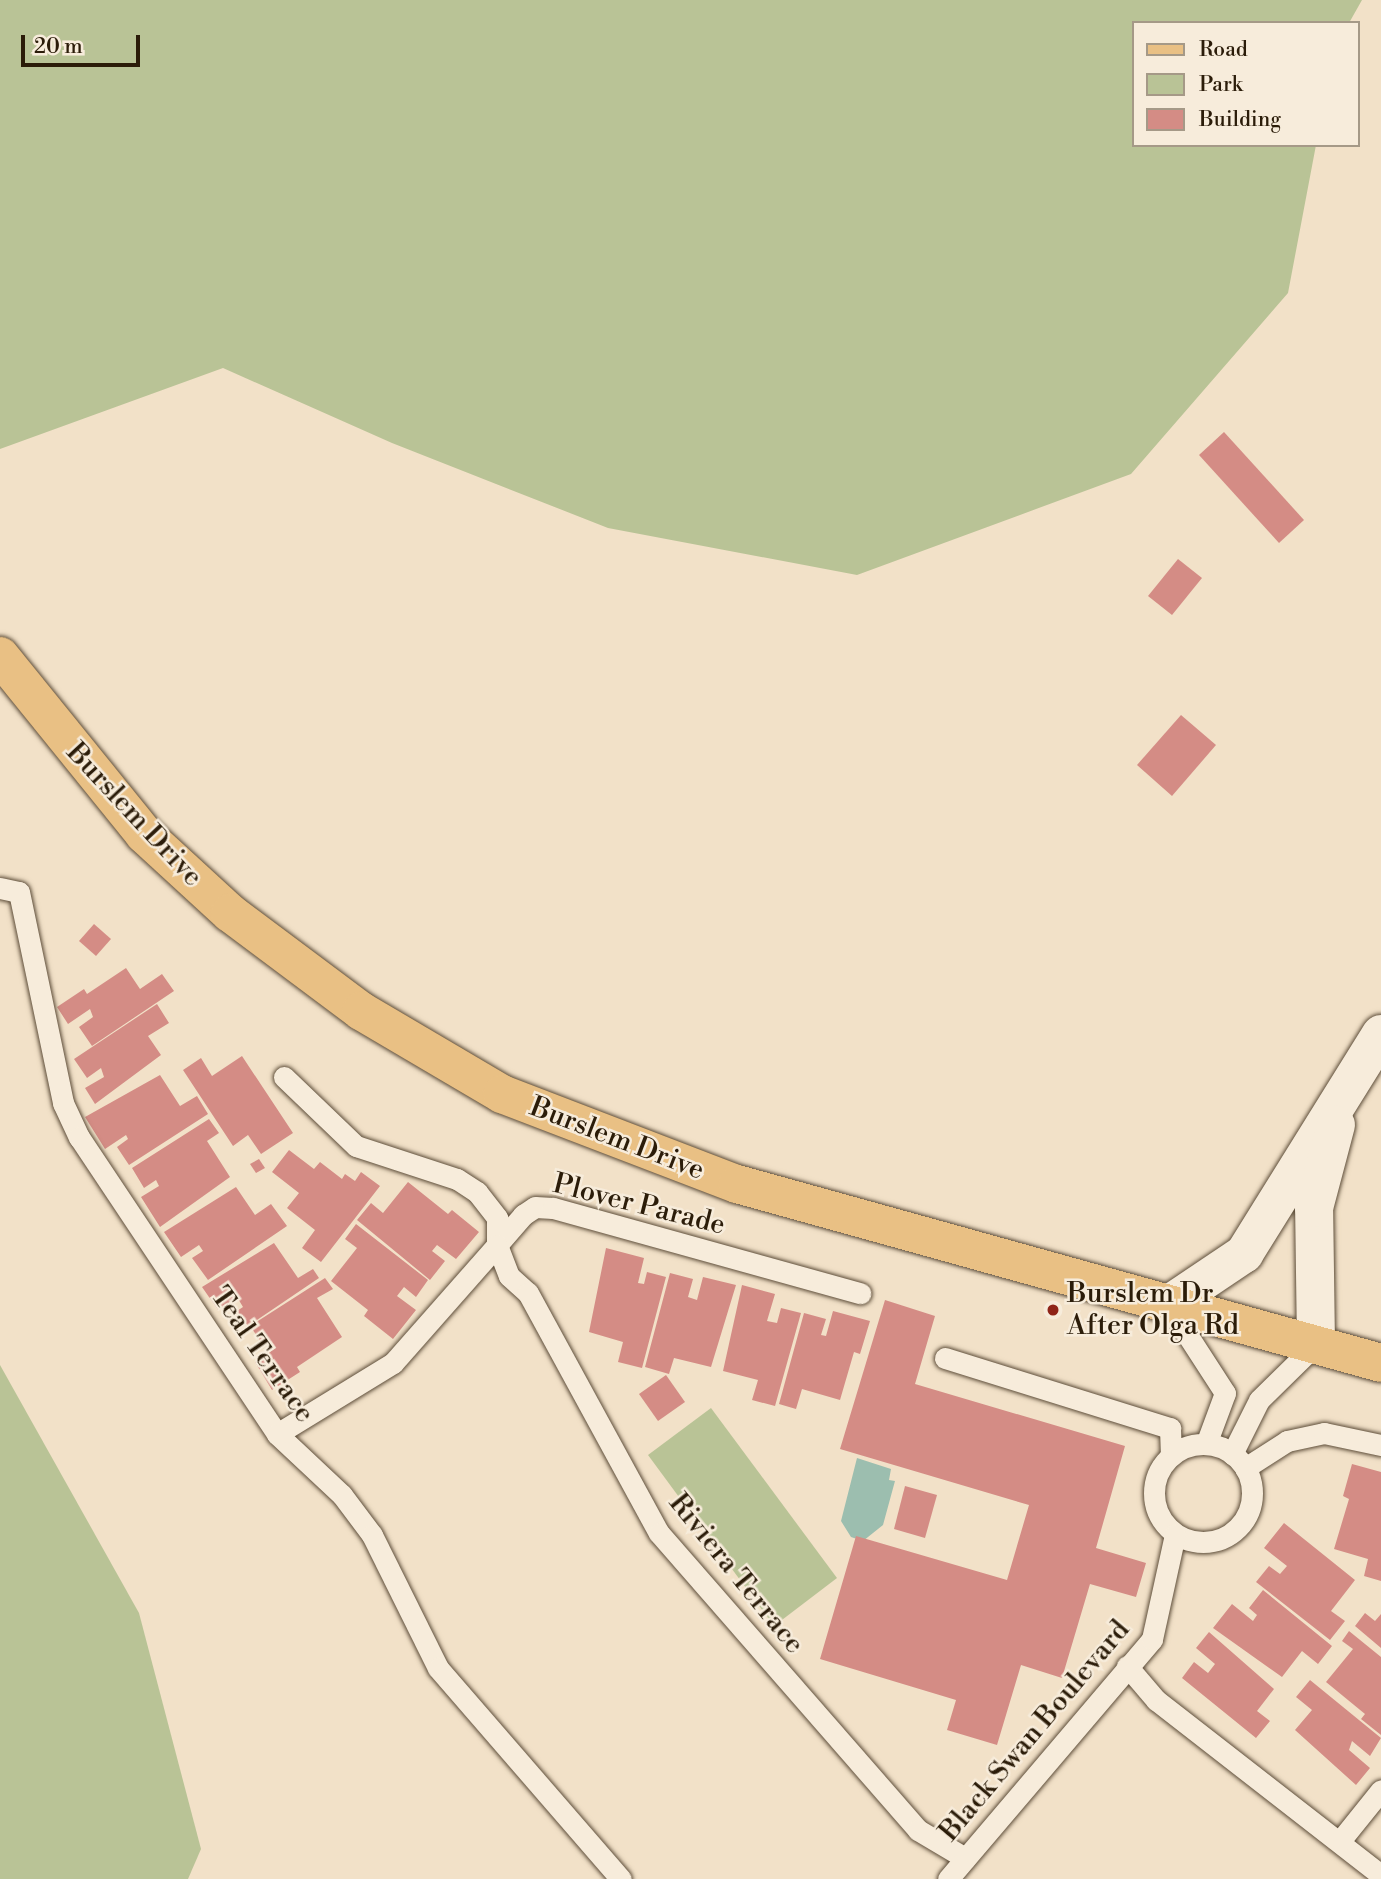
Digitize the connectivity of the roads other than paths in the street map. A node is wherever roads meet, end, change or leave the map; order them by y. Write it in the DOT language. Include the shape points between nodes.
graph roads {
  1 [pos="0,656"];
  2 [pos="0,888"];
  3 [pos="1381,1034"];
  4 [pos="284,1077"];
  5 [pos="1346,1086"];
  6 [pos="497,1245"];
  7 [pos="860,1293"];
  8 [pos="1168,1305"];
  9 [pos="1316,1344"];
  10 [pos="945,1358"];
  11 [pos="1381,1363"];
  12 [pos="277,1434"];
  13 [pos="1206,1444"];
  14 [pos="1381,1445"];
  15 [pos="1171,1455"];
  16 [pos="1238,1461"];
  17 [pos="1175,1534"];
  18 [pos="1127,1666"];
  19 [pos="1381,1790"];
  20 [pos="1340,1841"];
  21 [pos="965,1858"];
  22 [pos="1381,1875"];
  23 [pos="621,1879"];
  24 [pos="948,1879"];
  1 -- 8 [label="main road, Burslem Drive" via="144,834 230,914 361,1011 502,1094 737,1184"];
  2 -- 12 [label="lane, Teal Terrace" via="19,892 63,1103 79,1137"];
  3 -- 5 [label="street"];
  4 -- 6 [label="lane" via="356,1146 457,1179 477,1192 497,1218"];
  5 -- 8 [label="street" via="1244,1254"];
  5 -- 9 [label="street" via="1314,1208"];
  6 -- 7 [label="lane, Plover Parade" via="535,1207 553,1208"];
  6 -- 12 [label="lane, Plover Parade" via="393,1363"];
  6 -- 21 [label="lane, Riviera Terrace" via="509,1276 528,1293 659,1533 918,1830"];
  8 -- 9 [label="main road, Burslem Drive"];
  8 -- 13 [label="lane" via="1225,1393"];
  9 -- 11 [label="main road, Burslem Drive"];
  9 -- 16 [label="lane" via="1259,1400"];
  10 -- 15 [label="lane" via="1170,1429"];
  12 -- 23 [label="lane, Teal Terrace" via="342,1495 372,1535 438,1668"];
  13 -- 15 [label="lane"];
  13 -- 16 [label="lane"];
  14 -- 16 [label="lane" via="1324,1433 1287,1441"];
  15 -- 17 [label="lane" via="1155,1480 1153,1496 1164,1524"];
  16 -- 17 [label="lane" via="1252,1500 1236,1529 1207,1542"];
  17 -- 18 [label="lane, Black Swan Boulevard" via="1152,1639"];
  18 -- 20 [label="lane" via="1156,1700"];
  18 -- 21 [label="lane, Black Swan Boulevard"];
  19 -- 20 [label="lane"];
  20 -- 22 [label="lane"];
  21 -- 24 [label="lane, Black Swan Boulevard"];
}
